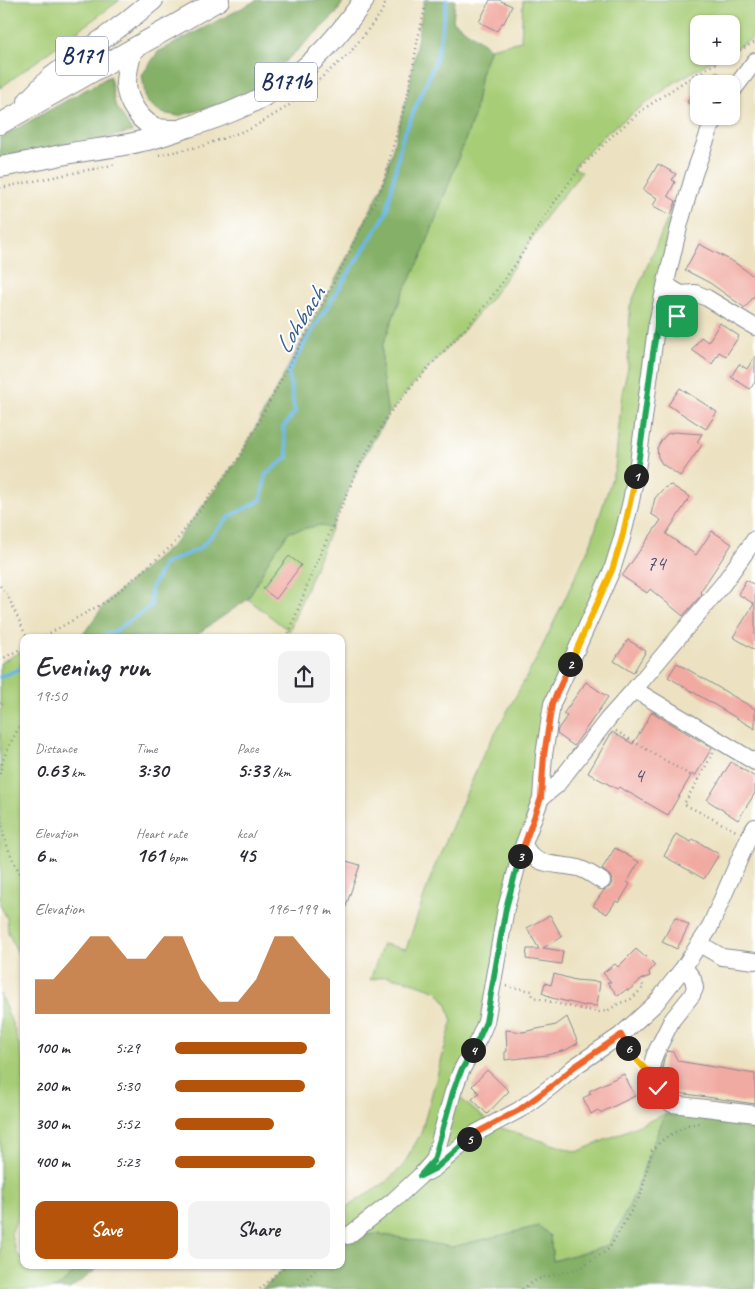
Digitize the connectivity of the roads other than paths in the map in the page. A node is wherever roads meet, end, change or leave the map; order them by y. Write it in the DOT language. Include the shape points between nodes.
graph roads {
  1 [pos="153,0"];
  2 [pos="219,0"];
  3 [pos="364,0"];
  4 [pos="132,49"];
  5 [pos="755,61"];
  6 [pos="740,81"];
  7 [pos="7,120"];
  8 [pos="712,125"];
  9 [pos="182,129"];
  10 [pos="0,167"];
  11 [pos="666,282"];
  12 [pos="662,300"];
  13 [pos="755,327"];
  14 [pos="675,328"];
  15 [pos="755,539"];
  16 [pos="633,691"];
  17 [pos="755,762"];
  18 [pos="541,798"];
  19 [pos="752,832"];
  20 [pos="524,844"];
  21 [pos="602,881"];
  22 [pos="700,944"];
  23 [pos="755,962"];
  24 [pos="684,967"];
  25 [pos="755,1114"];
  26 [pos="420,1176"];
  27 [pos="348,1236"];
  1 -- 7 [label="main road, B171" via="50,78"];
  2 -- 4 [label="main road, B171"];
  3 -- 9 [label="main road, B171b" via="331,43 294,77 242,108"];
  4 -- 7 [label="main road, B171"];
  4 -- 9 [label="main road, B171b" via="126,84 135,109 153,127"];
  5 -- 6 [label="street"];
  8 -- 11 [label="street" via="694,174"];
  9 -- 10 [label="main road, B171b" via="142,142"];
  11 -- 12 [label="street"];
  11 -- 13 [label="street" via="681,294 695,293 707,298"];
  12 -- 14 [label="street" via="677,316"];
  12 -- 18 [label="street" via="627,520 612,570 552,704"];
  15 -- 16 [label="street"];
  16 -- 17 [label="street"];
  16 -- 18 [label="street" via="556,786"];
  18 -- 20 [label="street"];
  19 -- 22 [label="street"];
  20 -- 21 [label="street" via="536,860 579,868"];
  20 -- 26 [label="street" via="506,908 486,1022 453,1092 434,1160"];
  22 -- 23 [label="street" via="722,956"];
  22 -- 24 [label="street"];
  24 -- 25 [label="street" via="695,988 672,1020 652,1060 658,1088 672,1104"];
  24 -- 26 [label="street" via="656,1003 621,1035 519,1110 476,1133 436,1168"];
  26 -- 27 [label="street"];
}
